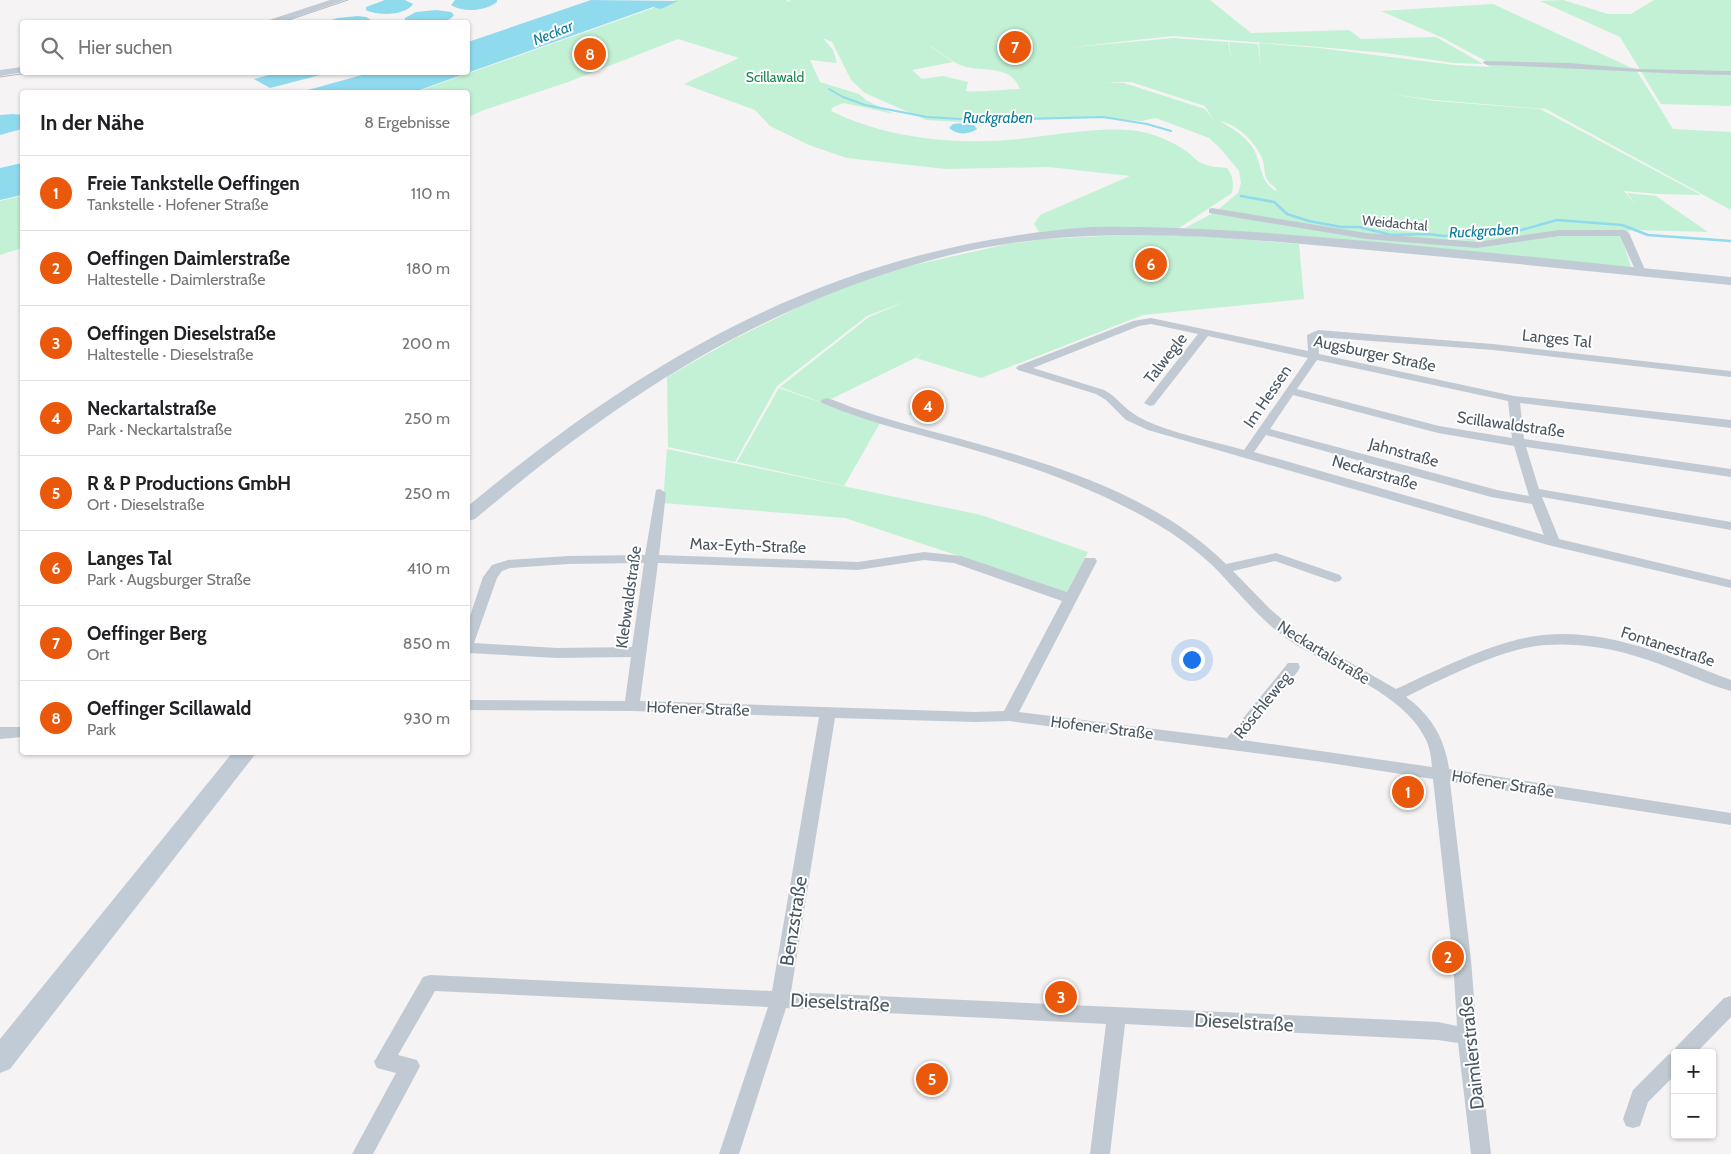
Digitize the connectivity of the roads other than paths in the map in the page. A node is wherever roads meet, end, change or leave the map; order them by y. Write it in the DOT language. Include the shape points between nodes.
graph roads {
  1 [pos="340,0"];
  2 [pos="279,20"];
  3 [pos="1487,63"];
  4 [pos="20,70"];
  5 [pos="0,73"];
  6 [pos="1731,73"];
  7 [pos="1212,211"];
  8 [pos="1641,272"];
  9 [pos="1731,281"];
  10 [pos="1205,333"];
  11 [pos="1314,357"];
  12 [pos="1022,368"];
  13 [pos="1731,374"];
  14 [pos="1290,391"];
  15 [pos="1514,398"];
  16 [pos="826,400"];
  17 [pos="1150,403"];
  18 [pos="1731,424"];
  19 [pos="1263,431"];
  20 [pos="1519,443"];
  21 [pos="1247,454"];
  22 [pos="1731,473"];
  23 [pos="660,493"];
  24 [pos="1536,496"];
  25 [pos="470,513"];
  26 [pos="1731,526"];
  27 [pos="1553,542"];
  28 [pos="651,559"];
  29 [pos="1090,561"];
  30 [pos="1223,569"];
  31 [pos="1335,578"];
  32 [pos="1731,584"];
  33 [pos="1069,598"];
  34 [pos="470,635"];
  35 [pos="470,648"];
  36 [pos="638,652"];
  37 [pos="1293,667"];
  38 [pos="1731,686"];
  39 [pos="1394,696"];
  40 [pos="470,704"];
  41 [pos="632,706"];
  42 [pos="828,712"];
  43 [pos="1009,716"];
  44 [pos="20,732"];
  45 [pos="0,733"];
  46 [pos="1232,743"];
  47 [pos="244,755"];
  48 [pos="1442,774"];
  49 [pos="1731,819"];
  50 [pos="780,999"];
  51 [pos="1731,1004"];
  52 [pos="1116,1016"];
  53 [pos="1467,1036"];
  54 [pos="1687,1049"];
  55 [pos="0,1060"];
  56 [pos="1671,1065"];
  57 [pos="1633,1119"];
  58 [pos="362,1154"];
  59 [pos="729,1154"];
  60 [pos="1100,1154"];
  61 [pos="1481,1154"];
  1 -- 2 [label="main road"];
  3 -- 6 [label="street"];
  4 -- 5 [label="main road"];
  7 -- 8 [label="street, Weidachtal" via="1366,236 1477,244 1559,233 1624,234"];
  8 -- 9 [label="main road"];
  8 -- 25 [label="main road" via="1212,233 1136,231 1043,235 963,248 872,272 802,300 694,354 576,429"];
  10 -- 11 [label="street, Augsburger Straße"];
  10 -- 12 [label="street, Augsburger Straße" via="1142,321"];
  10 -- 17 [label="street, Talwegle"];
  11 -- 13 [label="street, Langes Tal" via="1311,339 1318,333 1483,346"];
  11 -- 14 [label="street, Im Hessen"];
  11 -- 15 [label="street, Augsburger Straße"];
  12 -- 21 [label="street, Neckarstraße" via="1100,392 1130,417 1152,427"];
  14 -- 19 [label="street, Im Hessen"];
  14 -- 20 [label="street, Scillawaldstraße" via="1438,429"];
  15 -- 18 [label="street, Augsburger Straße"];
  15 -- 20 [label="street"];
  16 -- 30 [label="street, Neckartalstraße" via="885,422 977,447 1097,488 1153,516 1195,544"];
  19 -- 21 [label="street, Im Hessen"];
  19 -- 24 [label="street, Jahnstraße" via="1496,494"];
  20 -- 22 [label="street, Scillawaldstraße"];
  20 -- 24 [label="street"];
  21 -- 27 [label="street, Neckarstraße"];
  23 -- 28 [label="street, Klebwaldstraße"];
  24 -- 26 [label="street, Jahnstraße"];
  24 -- 27 [label="street"];
  27 -- 32 [label="street, Neckarstraße"];
  28 -- 33 [label="street, Max-Eyth-Straße" via="858,566 924,556 956,559"];
  28 -- 34 [label="street, Max-Eyth-Straße" via="560,560 508,564 497,568 490,577"];
  28 -- 36 [label="street, Klebwaldstraße"];
  29 -- 33 [label="street"];
  30 -- 31 [label="street" via="1276,557"];
  30 -- 39 [label="street, Neckartalstraße" via="1248,598 1293,636"];
  33 -- 43 [label="street"];
  35 -- 36 [label="street" via="557,653"];
  36 -- 41 [label="street, Klebwaldstraße"];
  37 -- 46 [label="street, Röschleweg"];
  38 -- 39 [label="street, Fontanestraße" via="1619,647 1543,640 1486,654"];
  39 -- 48 [label="street, Neckartalstraße" via="1420,719 1432,735 1440,756"];
  40 -- 41 [label="street, Hofener Straße"];
  41 -- 42 [label="street, Hofener Straße"];
  42 -- 43 [label="street, Hofener Straße"];
  42 -- 50 [label="street, Benzstraße"];
  43 -- 46 [label="street, Hofener Straße"];
  44 -- 45 [label="street"];
  46 -- 48 [label="street, Hofener Straße"];
  47 -- 55 [label="main road"];
  48 -- 49 [label="street, Hofener Straße"];
  48 -- 53 [label="street, Daimlerstraße"];
  50 -- 52 [label="street, Dieselstraße"];
  50 -- 58 [label="street, Dieselstraße" via="430,983 384,1062 410,1066"];
  50 -- 59 [label="street, Benzstraße"];
  51 -- 54 [label="street"];
  52 -- 53 [label="street, Dieselstraße" via="1438,1031"];
  52 -- 60 [label="street"];
  53 -- 61 [label="street, Daimlerstraße"];
  56 -- 57 [label="street" via="1640,1097"];
}
